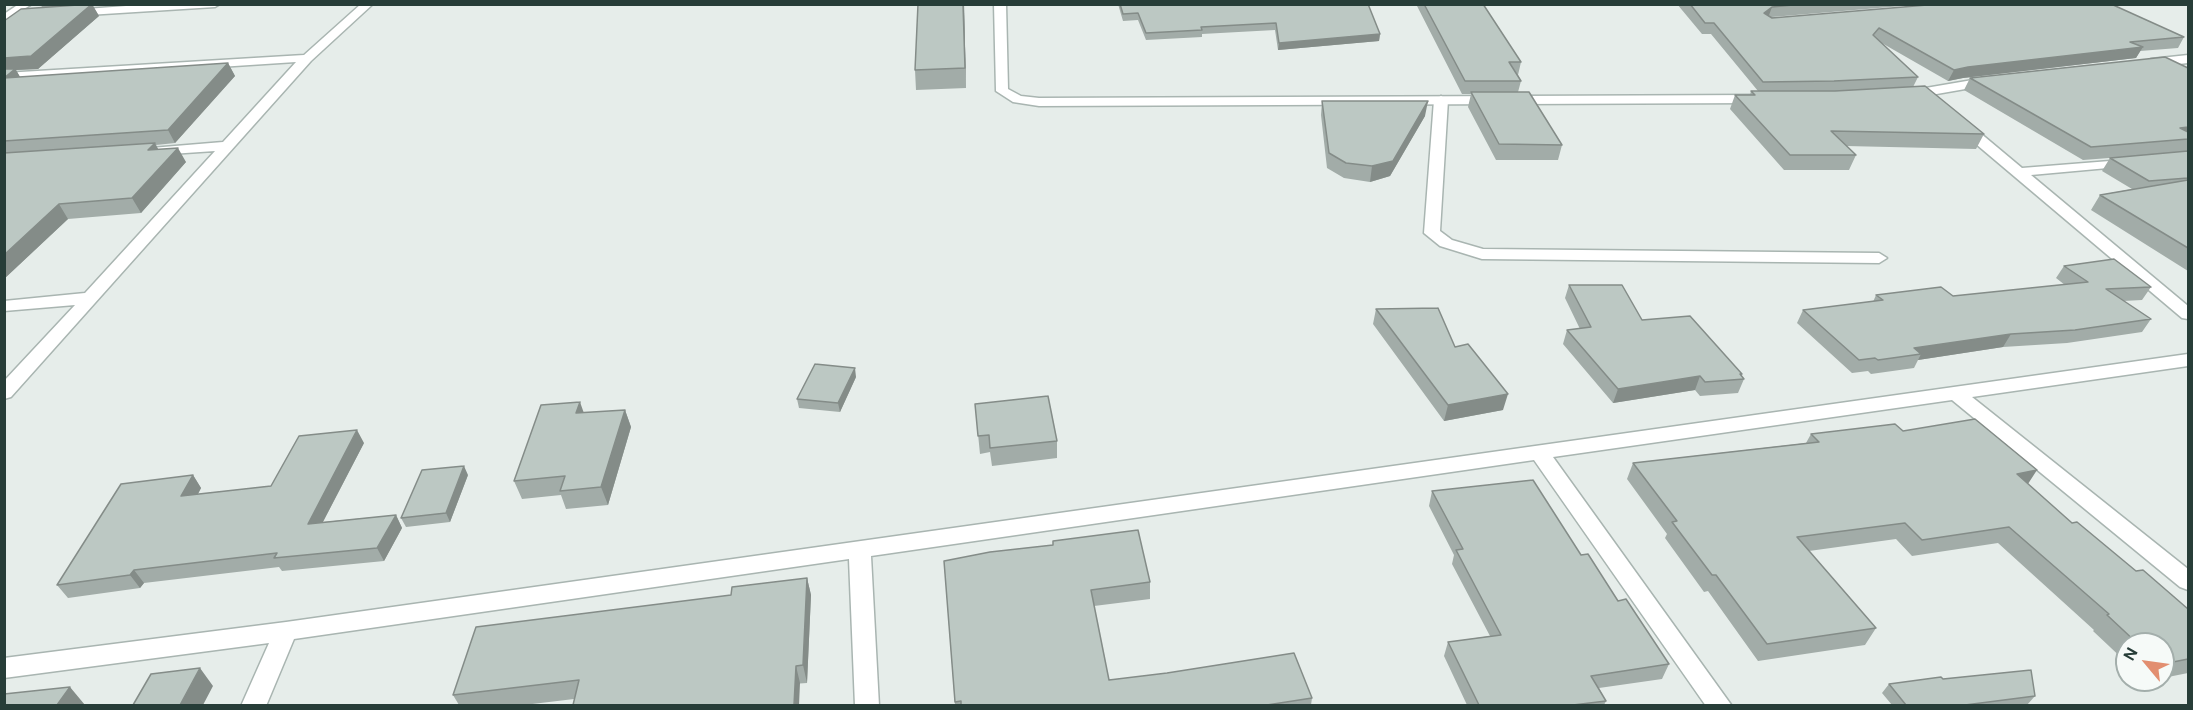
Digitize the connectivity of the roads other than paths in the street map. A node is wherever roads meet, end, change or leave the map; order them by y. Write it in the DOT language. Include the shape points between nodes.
graph roads {
  1 [pos="215,4"];
  2 [pos="368,4"];
  3 [pos="1000,4"];
  4 [pos="202,5"];
  5 [pos="28,10"];
  6 [pos="64,14"];
  7 [pos="6,18"];
  8 [pos="307,58"];
  9 [pos="2188,59"];
  10 [pos="2137,65"];
  11 [pos="4,77"];
  12 [pos="1998,80"];
  13 [pos="1923,94"];
  14 [pos="1889,96"];
  15 [pos="1770,99"];
  16 [pos="1441,100"];
  17 [pos="228,146"];
  18 [pos="146,152"];
  19 [pos="2144,161"];
  20 [pos="2021,172"];
  21 [pos="1879,258"];
  22 [pos="90,298"];
  23 [pos="4,306"];
  24 [pos="2188,314"];
  25 [pos="2188,360"];
  26 [pos="4,393"];
  27 [pos="1957,394"];
  28 [pos="1539,453"];
  29 [pos="860,549"];
  30 [pos="2188,581"];
  31 [pos="286,631"];
  32 [pos="4,668"];
  33 [pos="253,705"];
  34 [pos="867,705"];
  35 [pos="1720,705"];
  1 -- 4 [label="street"];
  2 -- 8 [label="street"];
  3 -- 16 [label="street" via="1002,91 1018,99"];
  4 -- 6 [label="street"];
  5 -- 7 [label="street"];
  8 -- 11 [label="street"];
  8 -- 17 [label="street"];
  9 -- 10 [label="street"];
  12 -- 13 [label="street"];
  13 -- 14 [label="street"];
  13 -- 20 [label="street"];
  15 -- 16 [label="street"];
  16 -- 21 [label="street" via="1432,232 1446,243 1482,254"];
  17 -- 18 [label="street"];
  17 -- 22 [label="street"];
  19 -- 20 [label="street"];
  20 -- 24 [label="street"];
  22 -- 23 [label="street"];
  22 -- 26 [label="street"];
  25 -- 27 [label="street"];
  27 -- 28 [label="street"];
  27 -- 30 [label="street"];
  28 -- 29 [label="street"];
  28 -- 35 [label="street"];
  29 -- 31 [label="street"];
  29 -- 34 [label="street"];
  31 -- 32 [label="street"];
  31 -- 33 [label="street"];
}
